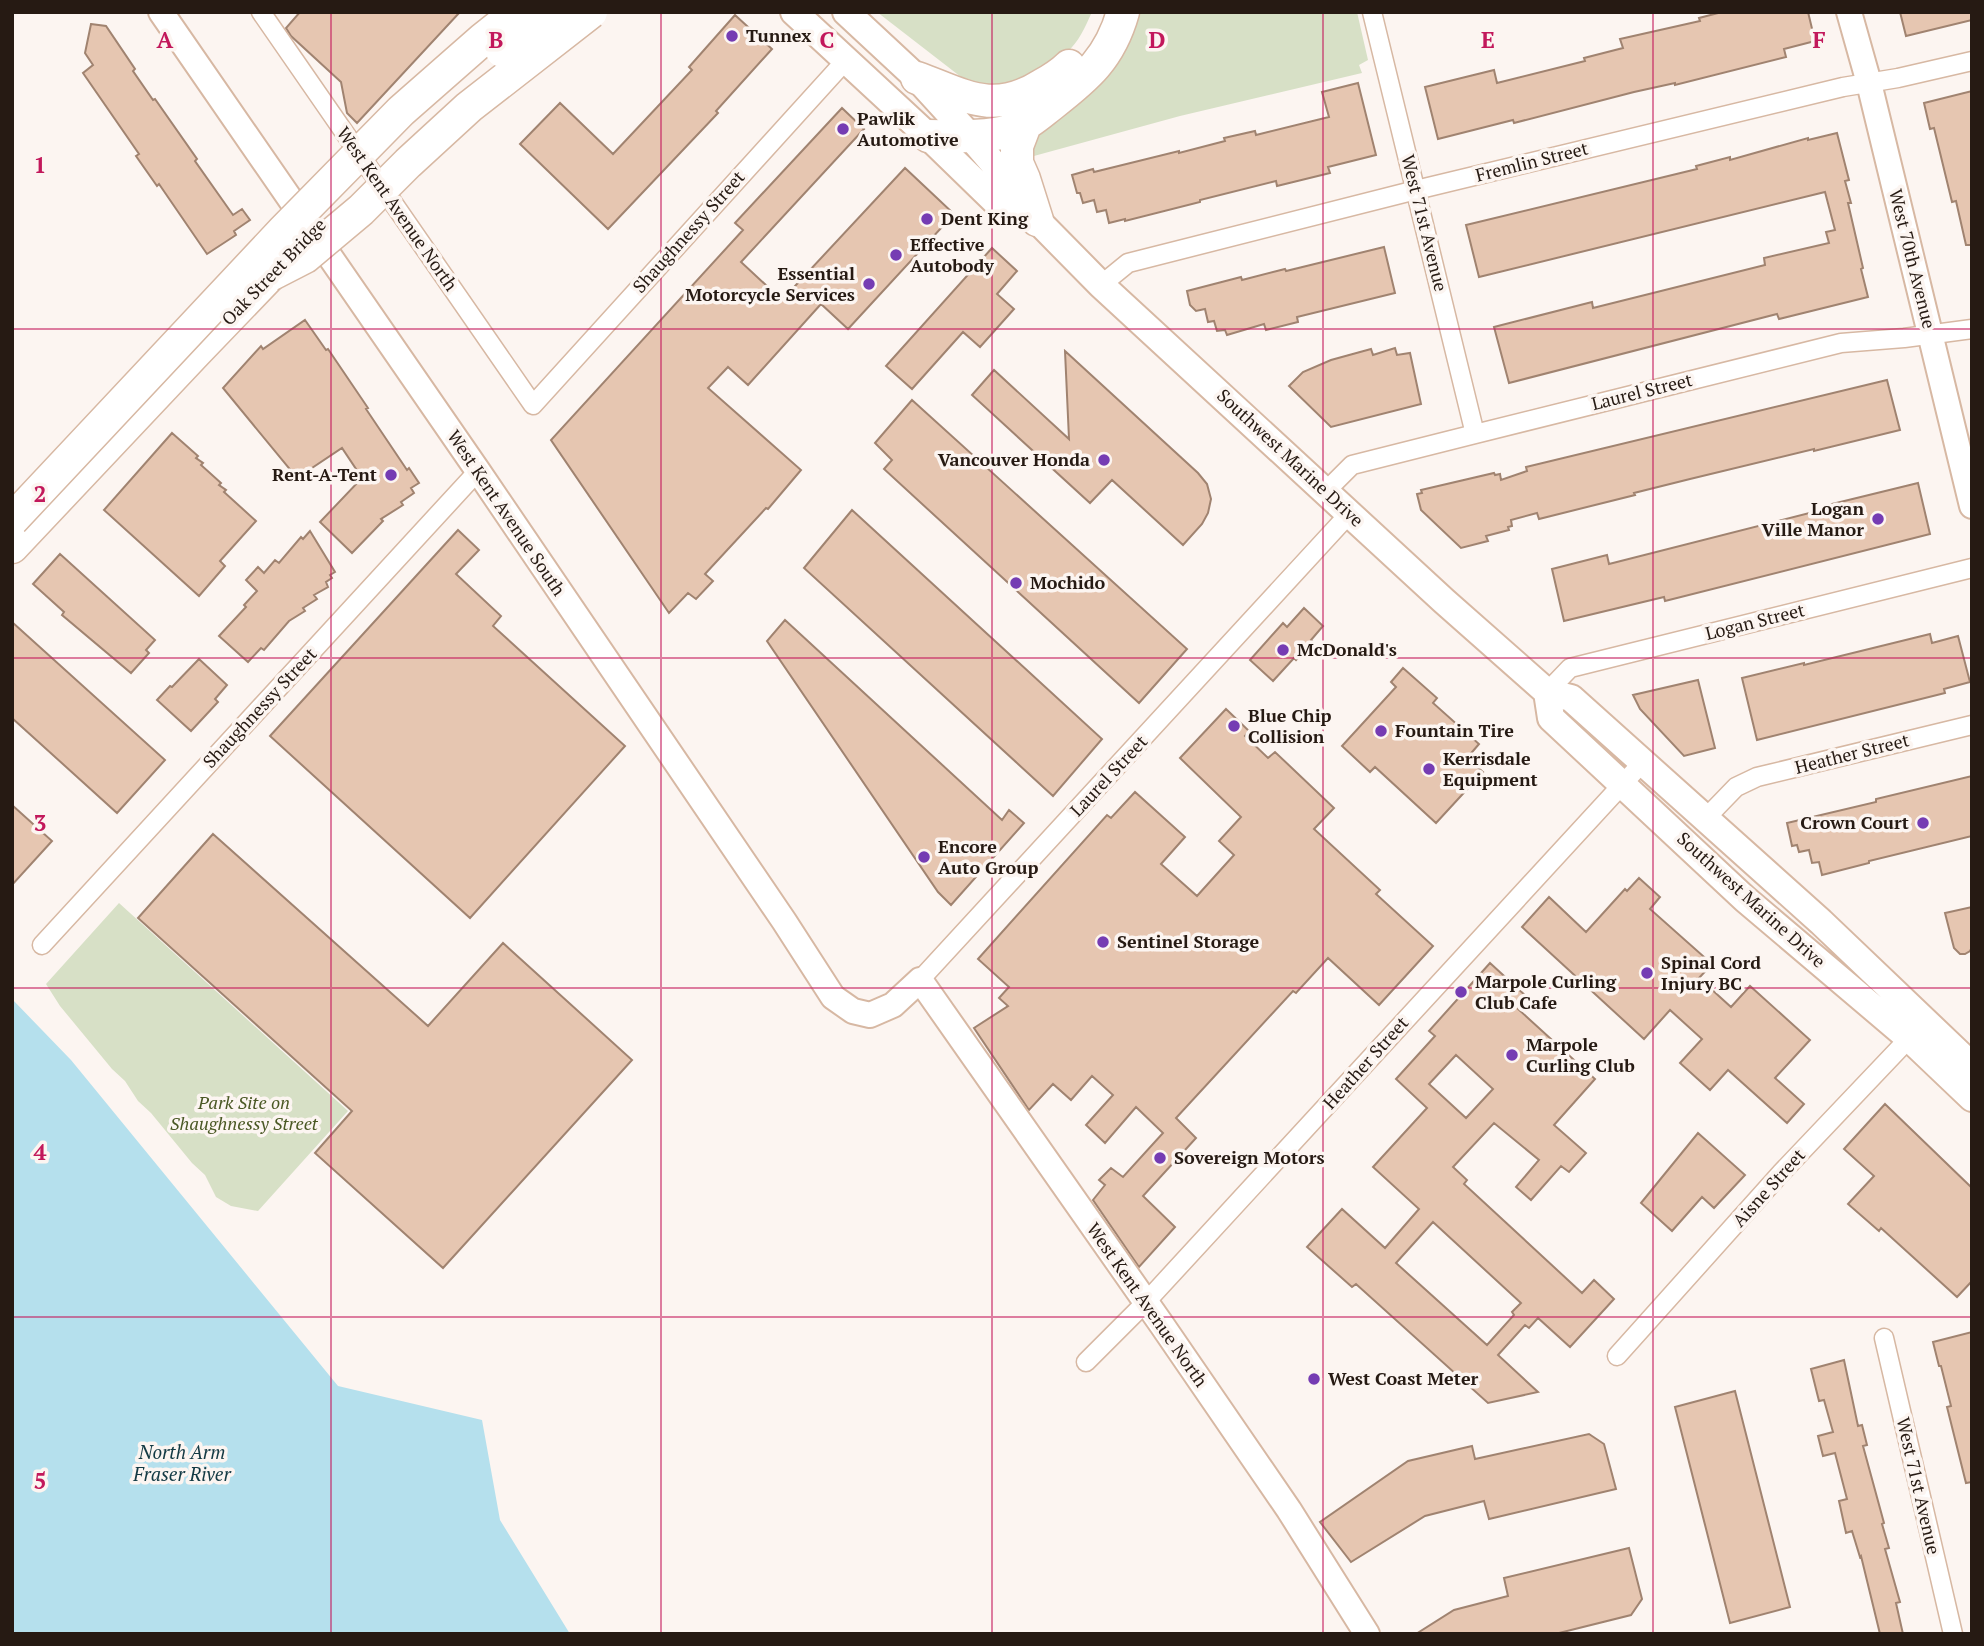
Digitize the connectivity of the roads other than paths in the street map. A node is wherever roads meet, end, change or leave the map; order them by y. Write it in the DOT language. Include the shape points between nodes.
graph roads {
  1 [pos="161,12"];
  2 [pos="261,12"];
  3 [pos="517,12"];
  4 [pos="551,12"];
  5 [pos="591,12"];
  6 [pos="794,12"];
  7 [pos="846,12"];
  8 [pos="1102,12"];
  9 [pos="1123,12"];
  10 [pos="1372,12"];
  11 [pos="1849,12"];
  12 [pos="846,60"];
  13 [pos="1972,61"];
  14 [pos="917,78"];
  15 [pos="1869,83"];
  16 [pos="1025,125"];
  17 [pos="970,135"];
  18 [pos="928,136"];
  19 [pos="1416,190"];
  20 [pos="1037,220"];
  21 [pos="270,275"];
  22 [pos="1101,285"];
  23 [pos="1972,329"];
  24 [pos="1930,335"];
  25 [pos="533,405"];
  26 [pos="1475,434"];
  27 [pos="478,471"];
  28 [pos="1325,491"];
  29 [pos="1972,506"];
  30 [pos="1350,513"];
  31 [pos="12,520"];
  32 [pos="12,547"];
  33 [pos="1972,568"];
  34 [pos="1547,692"];
  35 [pos="1972,726"];
  36 [pos="1643,762"];
  37 [pos="1622,785"];
  38 [pos="1706,818"];
  39 [pos="42,944"];
  40 [pos="920,980"];
  41 [pos="853,1011"];
  42 [pos="1917,1031"];
  43 [pos="1972,1066"];
  44 [pos="1972,1098"];
  45 [pos="1146,1302"];
  46 [pos="1884,1338"];
  47 [pos="1617,1356"];
  48 [pos="1086,1363"];
  49 [pos="1367,1634"];
  50 [pos="1953,1634"];
  1 -- 27 [label="street, West Kent Avenue South"];
  2 -- 25 [label="street, West Kent Avenue North"];
  3 -- 31 [label="highway, Oak Street Bridge, bridge" via="401,111"];
  4 -- 21 [label="highway, Oak Street Bridge, bridge" via="415,127"];
  5 -- 21 [label="highway, bridge" via="469,107 306,257"];
  6 -- 12 [label="main road, Southwest Marine Drive"];
  7 -- 14 [label="main road, Southwest Marine Drive"];
  8 -- 14 [label="highway" via="1090,39 1065,70 1021,96 997,102 977,100"];
  9 -- 16 [label="highway" via="1110,45 1092,72"];
  10 -- 19 [label="street, West 71st Avenue"];
  11 -- 15 [label="street, West 70th Avenue"];
  12 -- 18 [label="main road, Southwest Marine Drive"];
  12 -- 25 [label="street, Shaughnessy Street"];
  13 -- 15 [label="street, Fremlin Street"];
  14 -- 17 [label="main road, Southwest Marine Drive"];
  15 -- 19 [label="street, Fremlin Street"];
  15 -- 24 [label="street, West 70th Avenue"];
  16 -- 17 [label="highway" via="1007,132"];
  16 -- 20 [label="highway" via="1017,146 1017,163"];
  17 -- 18 [label="highway"];
  17 -- 20 [label="main road, Southwest Marine Drive"];
  18 -- 20 [label="main road, Southwest Marine Drive" via="998,204"];
  19 -- 22 [label="street, Fremlin Street" via="1128,263"];
  19 -- 26 [label="street, West 71st Avenue"];
  20 -- 22 [label="main road, Southwest Marine Drive"];
  21 -- 32 [label="highway, Oak Street Bridge"];
  22 -- 28 [label="main road, Southwest Marine Drive"];
  23 -- 24 [label="street, Laurel Street"];
  24 -- 26 [label="street, Laurel Street" via="1841,343"];
  24 -- 29 [label="street, West 70th Avenue"];
  26 -- 28 [label="street, Laurel Street" via="1352,465"];
  27 -- 39 [label="street, Shaughnessy Street"];
  27 -- 41 [label="street, West Kent Avenue South" via="834,997"];
  28 -- 30 [label="main road, Southwest Marine Drive"];
  30 -- 34 [label="main road, Southwest Marine Drive"];
  30 -- 40 [label="street, Laurel Street"];
  33 -- 34 [label="street, Logan Street" via="1570,668"];
  34 -- 36 [label="main road, Southwest Marine Drive" via="1571,698"];
  34 -- 37 [label="main road, Southwest Marine Drive" via="1551,718"];
  35 -- 38 [label="street, Heather Street" via="1757,778 1736,787"];
  36 -- 37 [label="street, Heather Street"];
  36 -- 38 [label="main road, Southwest Marine Drive"];
  37 -- 42 [label="main road, Southwest Marine Drive" via="1745,899"];
  37 -- 45 [label="street, Heather Street"];
  38 -- 42 [label="main road, Southwest Marine Drive" via="1821,922"];
  40 -- 41 [label="street, Laurel Street" via="883,1010 870,1015"];
  40 -- 45 [label="street, West Kent Avenue North"];
  42 -- 43 [label="main road, Southwest Marine Drive"];
  42 -- 44 [label="main road, Southwest Marine Drive"];
  42 -- 47 [label="street, Aisne Street" via="1781,1173"];
  45 -- 48 [label="street, Heather Street"];
  45 -- 49 [label="street, West Kent Avenue North" via="1289,1510"];
  46 -- 50 [label="street, West 71st Avenue"];
}
